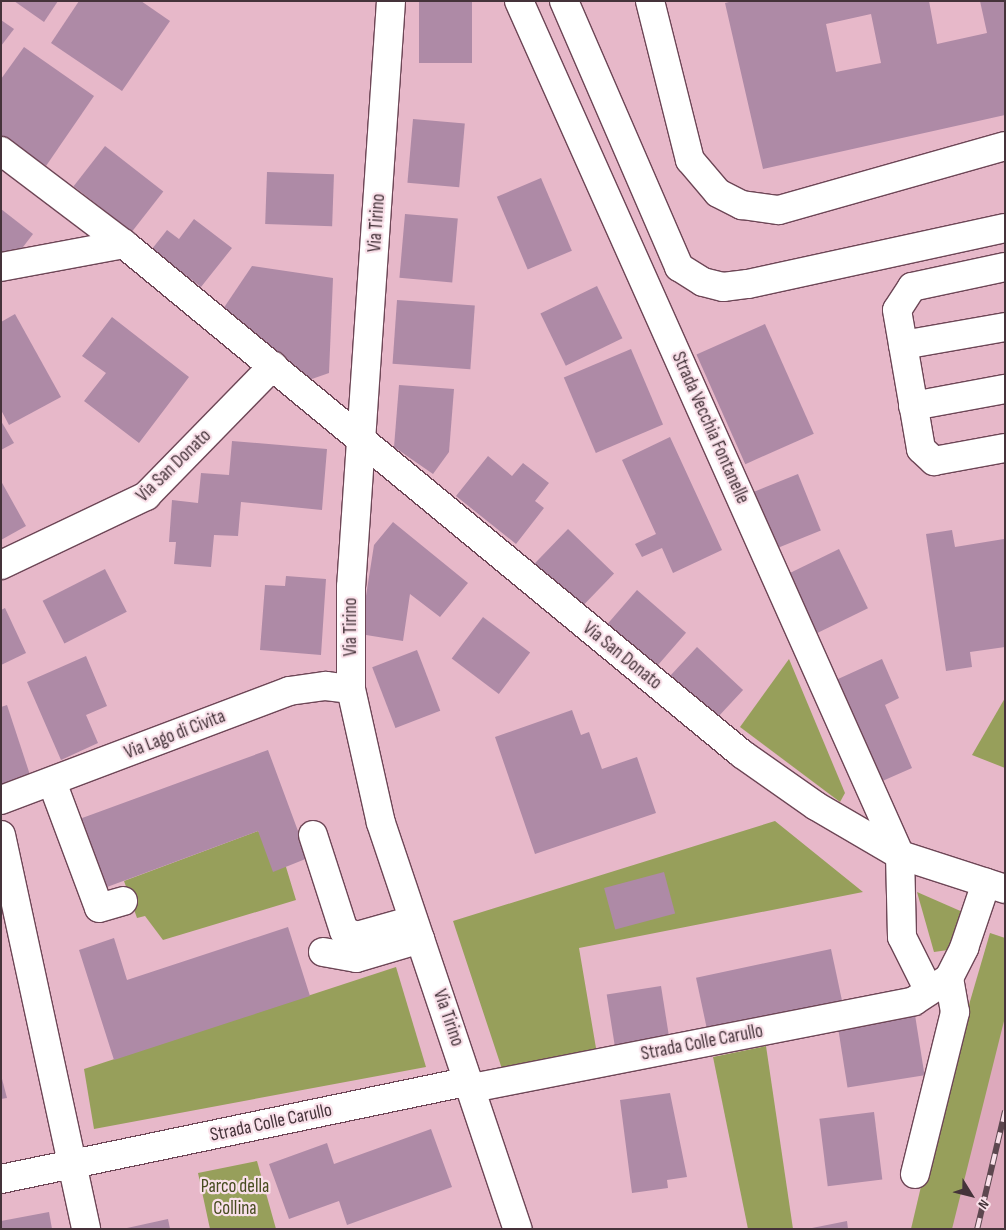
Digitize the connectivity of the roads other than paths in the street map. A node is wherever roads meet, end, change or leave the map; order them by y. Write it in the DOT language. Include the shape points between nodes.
graph roads {
  1 [pos="391,1"];
  2 [pos="519,1"];
  3 [pos="650,1"];
  4 [pos="572,3"];
  5 [pos="1005,146"];
  6 [pos="1,151"];
  7 [pos="1005,228"];
  8 [pos="124,244"];
  9 [pos="1,267"];
  10 [pos="1005,267"];
  11 [pos="1005,326"];
  12 [pos="903,345"];
  13 [pos="273,366"];
  14 [pos="1005,389"];
  15 [pos="914,406"];
  16 [pos="364,444"];
  17 [pos="1005,448"];
  18 [pos="1,565"];
  19 [pos="351,689"];
  20 [pos="52,782"];
  21 [pos="1,800"];
  22 [pos="1,835"];
  23 [pos="313,835"];
  24 [pos="900,855"];
  25 [pos="995,886"];
  26 [pos="122,901"];
  27 [pos="417,929"];
  28 [pos="323,952"];
  29 [pos="939,984"];
  30 [pos="471,1084"];
  31 [pos="73,1165"];
  32 [pos="915,1174"];
  33 [pos="1,1179"];
  34 [pos="86,1229"];
  35 [pos="518,1229"];
  1 -- 16 [label="street, Via Tirino"];
  2 -- 24 [label="street, Strada Vecchia Fontanelle"];
  3 -- 5 [label="street" via="690,160 718,193 742,205 779,210"];
  4 -- 7 [label="street" via="679,267 703,282 723,287 748,284"];
  6 -- 8 [label="street, Via San Donato"];
  8 -- 9 [label="street"];
  8 -- 13 [label="street, Via San Donato"];
  10 -- 12 [label="street" via="912,287 897,310"];
  11 -- 12 [label="street"];
  12 -- 15 [label="street"];
  13 -- 16 [label="street, Via San Donato"];
  13 -- 18 [label="street, Via San Donato" via="146,496"];
  14 -- 15 [label="street"];
  15 -- 17 [label="street" via="921,449 934,461"];
  16 -- 19 [label="street, Via Tirino" via="351,587"];
  16 -- 24 [label="street, Via San Donato" via="742,754 816,806"];
  19 -- 20 [label="street, Via Lago di Civita" via="326,686 289,691"];
  19 -- 27 [label="street, Via Tirino" via="381,823"];
  20 -- 21 [label="street, Via Lago di Civita"];
  20 -- 26 [label="street" via="99,908"];
  22 -- 31 [label="street"];
  23 -- 27 [label="street" via="344,931 357,936"];
  24 -- 25 [label="street, Via San Donato"];
  24 -- 29 [label="street" via="902,937"];
  25 -- 29 [label="street" via="964,948"];
  27 -- 28 [label="street" via="356,958"];
  27 -- 30 [label="street, Via Tirino"];
  29 -- 30 [label="street, Strada Colle Carullo" via="914,1002"];
  29 -- 32 [label="street" via="955,1012"];
  30 -- 31 [label="street, Strada Colle Carullo"];
  30 -- 35 [label="street, Via Tirino"];
  31 -- 33 [label="street, Strada Colle Carullo"];
  31 -- 34 [label="street"];
}
